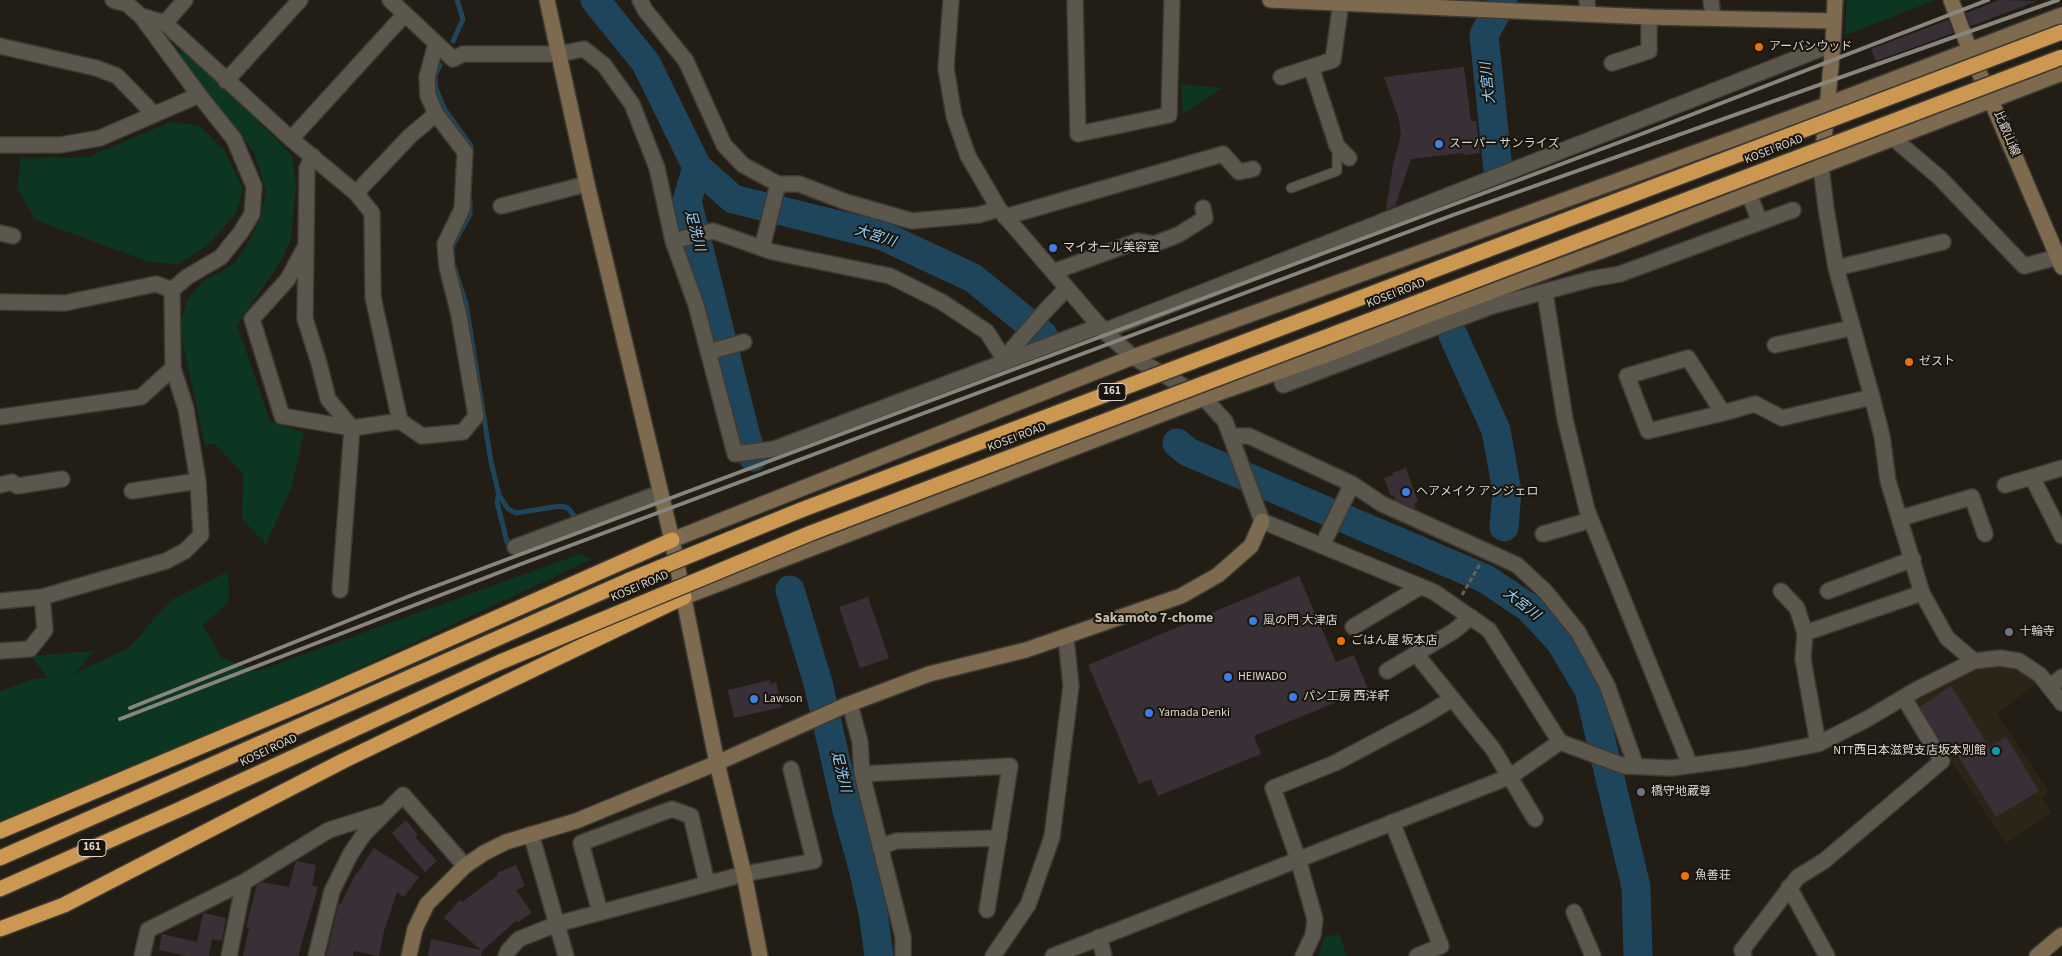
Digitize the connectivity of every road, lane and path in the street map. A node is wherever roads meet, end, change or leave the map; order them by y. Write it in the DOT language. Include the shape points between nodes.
graph roads {
  1 [pos="185,0"];
  2 [pos="300,0"];
  3 [pos="390,0"];
  4 [pos="547,0"];
  5 [pos="640,0"];
  6 [pos="952,0"];
  7 [pos="1075,0"];
  8 [pos="1172,0"];
  9 [pos="1270,0"];
  10 [pos="1711,0"];
  11 [pos="1835,0"];
  12 [pos="1951,0"];
  13 [pos="122,1"];
  14 [pos="1341,2"];
  15 [pos="1588,7"];
  16 [pos="405,14"];
  17 [pos="2062,15"];
  18 [pos="141,16"];
  19 [pos="1649,17"];
  20 [pos="1713,18"];
  21 [pos="1834,21"];
  22 [pos="165,23"];
  23 [pos="2062,32"];
  24 [pos="436,43"];
  25 [pos="1833,44"];
  26 [pos="0,46"];
  27 [pos="1970,51"];
  28 [pos="559,54"];
  29 [pos="2062,57"];
  30 [pos="1612,63"];
  31 [pos="1311,67"];
  32 [pos="2062,73"];
  33 [pos="1281,77"];
  34 [pos="226,81"];
  35 [pos="199,95"];
  36 [pos="1992,99"];
  37 [pos="1826,105"];
  38 [pos="154,114"];
  39 [pos="436,114"];
  40 [pos="1893,138"];
  41 [pos="291,139"];
  42 [pos="0,145"];
  43 [pos="1337,146"];
  44 [pos="313,156"];
  45 [pos="1348,158"];
  46 [pos="1821,167"];
  47 [pos="1253,169"];
  48 [pos="588,184"];
  49 [pos="778,185"];
  50 [pos="1291,188"];
  51 [pos="356,193"];
  52 [pos="1749,194"];
  53 [pos="501,206"];
  54 [pos="1203,208"];
  55 [pos="1794,210"];
  56 [pos="1002,213"];
  57 [pos="1760,222"];
  58 [pos="674,241"];
  59 [pos="1942,242"];
  60 [pos="306,246"];
  61 [pos="762,247"];
  62 [pos="2061,260"];
  63 [pos="1836,268"];
  64 [pos="1053,272"];
  65 [pos="1067,288"];
  66 [pos="172,290"];
  67 [pos="1545,293"];
  68 [pos="1491,300"];
  69 [pos="0,302"];
  70 [pos="1852,328"];
  71 [pos="1102,329"];
  72 [pos="744,342"];
  73 [pos="1775,345"];
  74 [pos="708,352"];
  75 [pos="1009,355"];
  76 [pos="1133,357"];
  77 [pos="173,368"];
  78 [pos="1872,397"];
  79 [pos="1204,398"];
  80 [pos="1723,412"];
  81 [pos="0,417"];
  82 [pos="400,421"];
  83 [pos="352,428"];
  84 [pos="1231,437"];
  85 [pos="2062,468"];
  86 [pos="2032,476"];
  87 [pos="62,479"];
  88 [pos="198,481"];
  89 [pos="1352,484"];
  90 [pos="0,485"];
  91 [pos="2005,485"];
  92 [pos="132,491"];
  93 [pos="660,493"];
  94 [pos="1260,515"];
  95 [pos="1901,518"];
  96 [pos="1591,520"];
  97 [pos="2061,533"];
  98 [pos="1543,534"];
  99 [pos="1985,534"];
  100 [pos="672,540"];
  101 [pos="1322,546"];
  102 [pos="514,548"];
  103 [pos="1913,558"];
  104 [pos="1483,560"];
  105 [pos="1420,587"];
  106 [pos="340,590"];
  107 [pos="1781,591"];
  108 [pos="1828,591"];
  109 [pos="1922,592"];
  110 [pos="42,597"];
  111 [pos="684,597"];
  112 [pos="1460,598"];
  113 [pos="0,601"];
  114 [pos="1471,617"];
  115 [pos="1353,627"];
  116 [pos="1805,633"];
  117 [pos="1066,638"];
  118 [pos="0,651"];
  119 [pos="1416,654"];
  120 [pos="1974,661"];
  121 [pos="1387,670"];
  122 [pos="2062,677"];
  123 [pos="2050,687"];
  124 [pos="1904,698"];
  125 [pos="1452,699"];
  126 [pos="2062,703"];
  127 [pos="847,705"];
  128 [pos="1560,742"];
  129 [pos="1818,744"];
  130 [pos="717,763"];
  131 [pos="1690,765"];
  132 [pos="1630,766"];
  133 [pos="790,769"];
  134 [pos="862,774"];
  135 [pos="1511,776"];
  136 [pos="383,813"];
  137 [pos="1535,819"];
  138 [pos="1392,822"];
  139 [pos="0,831"];
  140 [pos="531,834"];
  141 [pos="999,838"];
  142 [pos="880,846"];
  143 [pos="0,858"];
  144 [pos="1298,858"];
  145 [pos="465,866"];
  146 [pos="744,874"];
  147 [pos="244,882"];
  148 [pos="707,883"];
  149 [pos="1790,887"];
  150 [pos="0,889"];
  151 [pos="987,910"];
  152 [pos="600,912"];
  153 [pos="1574,912"];
  154 [pos="557,924"];
  155 [pos="0,929"];
  156 [pos="2062,935"];
  157 [pos="1099,937"];
  158 [pos="1590,955"];
  159 [pos="142,956"];
  160 [pos="229,956"];
  161 [pos="316,956"];
  162 [pos="409,956"];
  163 [pos="506,956"];
  164 [pos="566,956"];
  165 [pos="760,956"];
  166 [pos="903,956"];
  167 [pos="993,956"];
  168 [pos="1053,956"];
  169 [pos="1104,956"];
  170 [pos="1303,956"];
  171 [pos="1417,956"];
  172 [pos="1744,956"];
  173 [pos="1827,956"];
  174 [pos="2037,956"];
  1 -- 22 [label="street"];
  2 -- 34 [label="street"];
  3 -- 16 [label="street"];
  4 -- 28 [label="street"];
  5 -- 49 [label="street" via="644,10 686,62 724,145 744,165"];
  6 -- 56 [label="street" via="946,68 954,116 968,156"];
  7 -- 8 [label="street" via="1078,134 1169,115"];
  9 -- 14 [label="street"];
  10 -- 20 [label="street"];
  11 -- 21 [label="street"];
  12 -- 27 [label="street, 比叡山線"];
  13 -- 18 [label="street"];
  14 -- 15 [label="street" via="1513,11"];
  14 -- 31 [label="street" via="1333,60"];
  15 -- 19 [label="street"];
  16 -- 24 [label="street"];
  16 -- 41 [label="street"];
  17 -- 27 [label="street"];
  18 -- 22 [label="street"];
  18 -- 35 [label="street"];
  19 -- 20 [label="street"];
  19 -- 30 [label="street" via="1649,51"];
  20 -- 21 [label="street"];
  21 -- 25 [label="street"];
  22 -- 34 [label="street"];
  23 -- 143 [label="highway, KOSEI ROAD / 161, bridge" via="801,510 591,596"];
  24 -- 28 [label="street" via="453,59 464,54"];
  24 -- 39 [label="street" via="427,77 428,96"];
  25 -- 37 [label="street"];
  25 -- 71 [label="street"];
  26 -- 38 [label="street" via="96,68 117,76"];
  27 -- 36 [label="street, 比叡山線"];
  27 -- 37 [label="street"];
  28 -- 48 [label="street"];
  28 -- 58 [label="street" via="584,48 604,65 632,104 657,168"];
  29 -- 150 [label="highway, KOSEI ROAD / 161, bridge" via="811,533 498,663"];
  31 -- 33 [label="street"];
  31 -- 43 [label="street"];
  32 -- 36 [label="street"];
  34 -- 41 [label="street"];
  35 -- 38 [label="street"];
  35 -- 66 [label="street" via="234,139 254,186 252,214 221,257"];
  36 -- 40 [label="street"];
  36 -- 62 [label="street, 比叡山線"];
  37 -- 46 [label="street"];
  37 -- 76 [label="street"];
  38 -- 42 [label="street" via="100,138 60,145"];
  39 -- 51 [label="street" via="410,136"];
  39 -- 82 [label="street" via="465,152 462,208 445,244 476,416 463,432 422,436"];
  40 -- 46 [label="street"];
  40 -- 62 [label="street" via="1940,178 2024,266"];
  41 -- 44 [label="street"];
  43 -- 45 [label="street"];
  43 -- 50 [label="lane" via="1338,171"];
  44 -- 51 [label="street"];
  44 -- 60 [label="street" via="307,168"];
  46 -- 52 [label="street"];
  46 -- 63 [label="street"];
  47 -- 56 [label="street" via="1239,172 1223,154"];
  48 -- 53 [label="street"];
  48 -- 93 [label="street"];
  49 -- 56 [label="street" via="800,184 846,202 912,221"];
  49 -- 61 [label="street"];
  51 -- 82 [label="street" via="372,213 373,297"];
  52 -- 57 [label="street"];
  52 -- 68 [label="street"];
  54 -- 64 [label="street" via="1205,218 1178,236 1154,244 1138,241"];
  55 -- 57 [label="street"];
  56 -- 64 [label="street"];
  57 -- 67 [label="street" via="1620,274"];
  58 -- 61 [label="street" via="713,231"];
  58 -- 74 [label="street"];
  59 -- 63 [label="street"];
  60 -- 83 [label="street" via="305,318 328,399"];
  60 -- 83 [label="street" via="288,279 252,319 282,416"];
  61 -- 75 [label="street" via="890,276 942,302 987,332"];
  63 -- 70 [label="street"];
  64 -- 65 [label="street"];
  65 -- 71 [label="street"];
  65 -- 75 [label="street"];
  66 -- 69 [label="street" via="156,284 65,303"];
  66 -- 77 [label="street"];
  67 -- 68 [label="street"];
  67 -- 96 [label="street" via="1565,419"];
  68 -- 79 [label="street"];
  70 -- 73 [label="street"];
  70 -- 78 [label="street"];
  71 -- 75 [label="street"];
  71 -- 76 [label="street"];
  72 -- 74 [label="street"];
  74 -- 75 [label="street" via="735,454 774,449"];
  76 -- 79 [label="street"];
  76 -- 100 [label="street"];
  77 -- 81 [label="street" via="142,397"];
  77 -- 88 [label="street" via="186,409"];
  78 -- 80 [label="street" via="1782,418 1756,404"];
  78 -- 95 [label="street" via="1882,436 1888,481"];
  79 -- 84 [label="street" via="1225,421"];
  79 -- 111 [label="street"];
  80 -- 80 [label="street" via="1648,431 1627,376 1688,358"];
  82 -- 83 [label="street"];
  83 -- 106 [label="street"];
  84 -- 89 [label="street" via="1249,436"];
  84 -- 94 [label="street"];
  85 -- 86 [label="street"];
  86 -- 91 [label="street"];
  86 -- 97 [label="street"];
  87 -- 90 [label="street" via="17,486 12,482"];
  88 -- 92 [label="street"];
  88 -- 110 [label="street" via="201,535 185,551 166,561"];
  89 -- 101 [label="street"];
  89 -- 132 [label="street" via="1382,504 1517,565 1545,591 1578,632 1608,685"];
  93 -- 100 [label="street"];
  93 -- 102 [label="street"];
  94 -- 101 [label="street"];
  94 -- 117 [label="street" via="1251,546 1218,575 1181,596"];
  95 -- 99 [label="street" via="1972,498"];
  95 -- 103 [label="street"];
  96 -- 98 [label="street"];
  96 -- 131 [label="street"];
  100 -- 111 [label="street"];
  100 -- 139 [label="highway" via="318,697"];
  101 -- 105 [label="street"];
  103 -- 108 [label="street"];
  103 -- 109 [label="street"];
  104 -- 112 [label="path"];
  105 -- 114 [label="street" via="1434,592"];
  105 -- 115 [label="street"];
  107 -- 116 [label="street" via="1797,608"];
  109 -- 116 [label="street"];
  109 -- 120 [label="street" via="1947,638"];
  110 -- 113 [label="street"];
  110 -- 118 [label="street" via="45,630 30,649"];
  111 -- 130 [label="street"];
  111 -- 155 [label="highway" via="343,761 64,906"];
  114 -- 119 [label="street"];
  114 -- 128 [label="street" via="1490,630"];
  116 -- 129 [label="street" via="1803,659"];
  117 -- 127 [label="street" via="929,674"];
  117 -- 167 [label="street" via="1071,686 1052,837 1028,905"];
  119 -- 121 [label="street"];
  119 -- 125 [label="street"];
  120 -- 123 [label="street" via="2000,658 2019,661 2040,675"];
  120 -- 124 [label="street"];
  122 -- 123 [label="street"];
  123 -- 126 [label="street"];
  124 -- 129 [label="street"];
  124 -- 149 [label="street" via="1942,761 1824,861 1798,877"];
  125 -- 135 [label="street"];
  125 -- 144 [label="street" via="1335,763 1273,788"];
  127 -- 130 [label="street"];
  127 -- 134 [label="street" via="860,742"];
  128 -- 132 [label="street"];
  128 -- 135 [label="street"];
  129 -- 131 [label="street"];
  130 -- 140 [label="street" via="576,821"];
  130 -- 146 [label="street"];
  131 -- 132 [label="street" via="1671,768"];
  133 -- 146 [label="street" via="814,861"];
  134 -- 141 [label="street" via="1010,766"];
  134 -- 142 [label="street"];
  135 -- 137 [label="street"];
  135 -- 138 [label="street"];
  136 -- 145 [label="street" via="403,795"];
  136 -- 147 [label="street" via="329,830"];
  136 -- 161 [label="street" via="351,853 332,891"];
  138 -- 144 [label="street"];
  138 -- 171 [label="street" via="1441,946"];
  140 -- 145 [label="street" via="506,842"];
  140 -- 154 [label="street"];
  141 -- 142 [label="street" via="896,841"];
  141 -- 151 [label="street"];
  142 -- 166 [label="street" via="903,937"];
  144 -- 157 [label="street"];
  144 -- 170 [label="street" via="1315,919"];
  145 -- 162 [label="street" via="427,904 414,929"];
  146 -- 148 [label="street"];
  146 -- 165 [label="street"];
  147 -- 159 [label="street" via="148,930"];
  147 -- 160 [label="street"];
  148 -- 152 [label="street"];
  148 -- 152 [label="street" via="691,816 672,809 581,843"];
  149 -- 172 [label="street" via="1742,950"];
  149 -- 173 [label="street"];
  152 -- 154 [label="street"];
  153 -- 158 [label="street"];
  154 -- 163 [label="street" via="519,939"];
  154 -- 164 [label="street"];
  156 -- 174 [label="street"];
  157 -- 168 [label="street"];
  157 -- 169 [label="street"];
}
